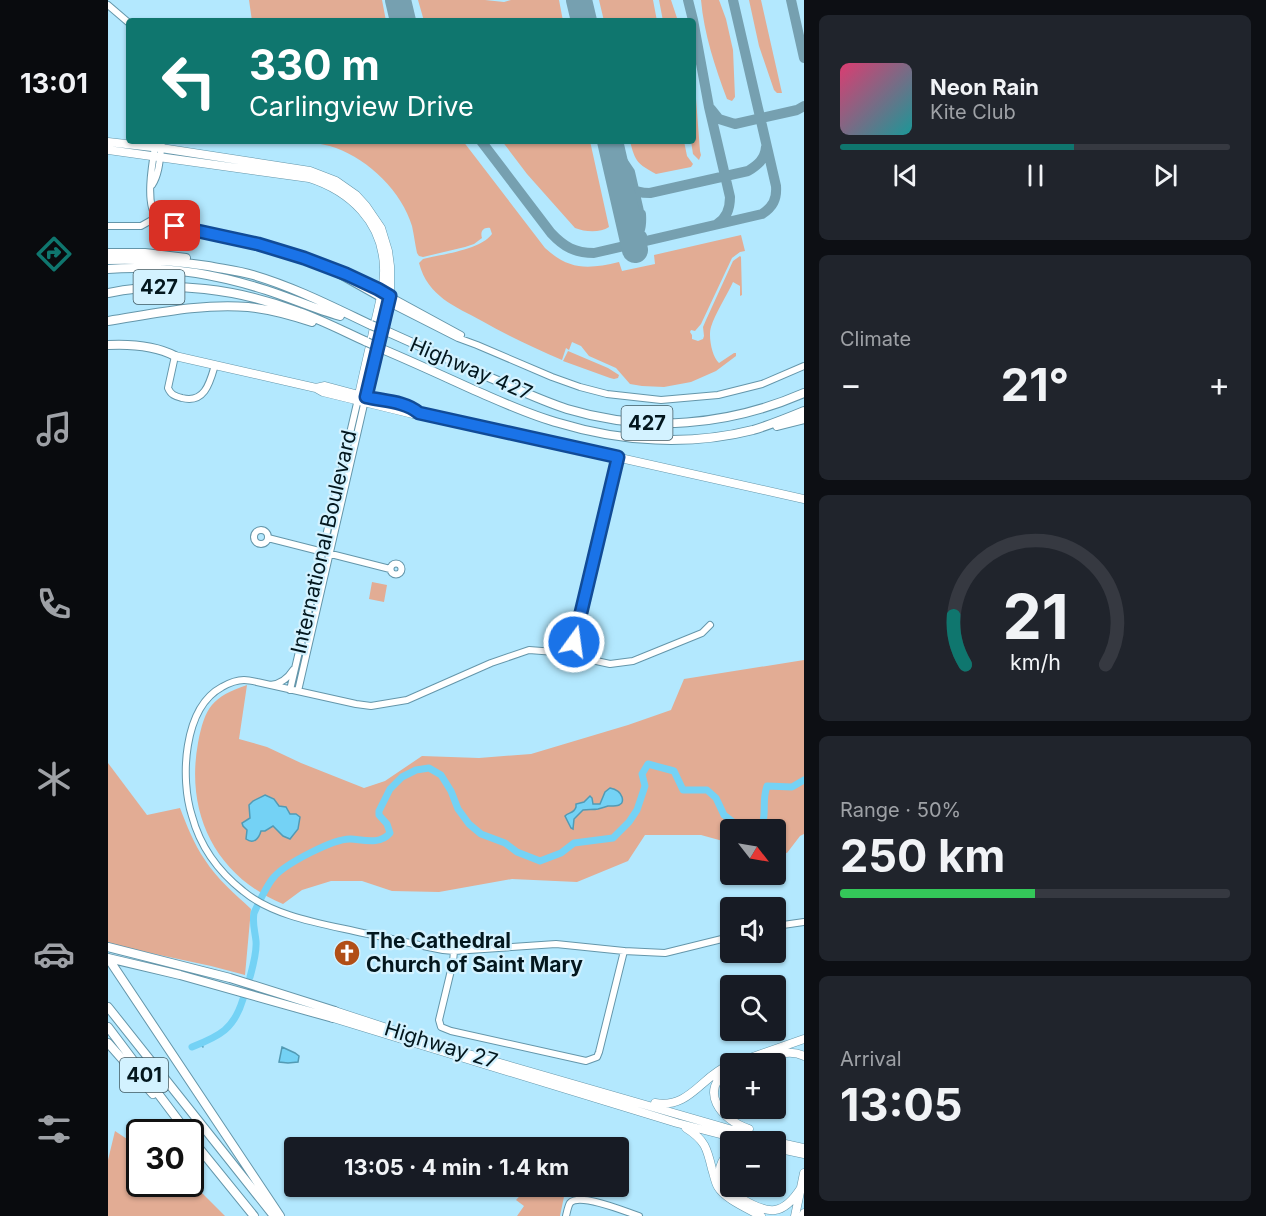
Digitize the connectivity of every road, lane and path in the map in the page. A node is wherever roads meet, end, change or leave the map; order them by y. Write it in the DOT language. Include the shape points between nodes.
graph roads {
  1 [pos="108,5"];
  2 [pos="126,20"];
  3 [pos="108,142"];
  4 [pos="138,144"];
  5 [pos="158,144"];
  6 [pos="134,146"];
  7 [pos="108,150"];
  8 [pos="157,157"];
  9 [pos="157,218"];
  10 [pos="108,226"];
  11 [pos="108,253"];
  12 [pos="108,260"];
  13 [pos="108,269"];
  14 [pos="250,274"];
  15 [pos="108,293"];
  16 [pos="385,297"];
  17 [pos="108,321"];
  18 [pos="369,324"];
  19 [pos="353,335"];
  20 [pos="108,345"];
  21 [pos="108,350"];
  22 [pos="175,356"];
  23 [pos="215,365"];
  24 [pos="804,366"];
  25 [pos="804,393"];
  26 [pos="362,399"];
  27 [pos="804,411"];
  28 [pos="804,419"];
  29 [pos="753,429"];
  30 [pos="618,457"];
  31 [pos="804,499"];
  32 [pos="268,538"];
  33 [pos="326,552"];
  34 [pos="390,568"];
  35 [pos="710,625"];
  36 [pos="571,656"];
  37 [pos="295,667"];
  38 [pos="266,684"];
  39 [pos="290,690"];
  40 [pos="298,692"];
  41 [pos="804,922"];
  42 [pos="786,925"];
  43 [pos="720,939"];
  44 [pos="108,948"];
  45 [pos="454,951"];
  46 [pos="624,951"];
  47 [pos="108,958"];
  48 [pos="108,1007"];
  49 [pos="334,1015"];
  50 [pos="108,1028"];
  51 [pos="804,1039"];
  52 [pos="108,1043"];
  53 [pos="764,1053"];
  54 [pos="786,1053"];
  55 [pos="804,1056"];
  56 [pos="720,1070"];
  57 [pos="720,1076"];
  58 [pos="636,1102"];
  59 [pos="720,1110"];
  60 [pos="175,1119"];
  61 [pos="176,1119"];
  62 [pos="729,1119"];
  63 [pos="677,1123"];
  64 [pos="731,1131"];
  65 [pos="754,1131"];
  66 [pos="720,1134"];
  67 [pos="786,1146"];
  68 [pos="786,1148"];
  69 [pos="804,1148"];
  70 [pos="204,1154"];
  71 [pos="804,1154"];
  72 [pos="804,1173"];
  73 [pos="801,1188"];
  74 [pos="739,1197"];
  75 [pos="254,1216"];
  76 [pos="274,1216"];
  77 [pos="280,1216"];
  78 [pos="566,1216"];
  79 [pos="639,1216"];
  80 [pos="761,1216"];
  81 [pos="795,1216"];
  1 -- 2 [label="street"];
  3 -- 6 [label="main road"];
  4 -- 6 [label="main road"];
  5 -- 6 [label="main road"];
  5 -- 8 [label="street"];
  5 -- 16 [label="main road" via="310,171 336,181 356,195 381,228 390,266"];
  7 -- 8 [label="main road"];
  8 -- 9 [label="street" via="151,200"];
  8 -- 16 [label="main road" via="294,175 339,190 362,210 378,240"];
  9 -- 10 [label="street" via="141,226"];
  9 -- 16 [label="street" via="320,264"];
  11 -- 14 [label="highway" via="194,259"];
  12 -- 14 [label="highway, Highway 427 / 427" via="171,261"];
  13 -- 18 [label="highway" via="168,270 222,278"];
  14 -- 18 [label="highway, Highway 427 / 427"];
  15 -- 19 [label="highway, Highway 427 / 427" via="164,287 227,292 296,310"];
  16 -- 24 [label="street" via="477,345 552,377 607,394 661,400 718,395 762,384"];
  16 -- 26 [label="main road"];
  17 -- 19 [label="highway" via="202,307 238,306 278,312"];
  18 -- 25 [label="highway, Highway 427 / 427, bridge" via="549,402 609,418 661,423 707,420 762,409"];
  19 -- 29 [label="highway, Highway 427 / 427, bridge" via="560,424 663,440"];
  20 -- 22 [label="highway" via="143,347"];
  21 -- 22 [label="highway"];
  22 -- 23 [label="main road"];
  22 -- 23 [label="street" via="168,388 172,395 187,399 204,393"];
  23 -- 26 [label="main road" via="316,388 325,386"];
  26 -- 30 [label="main road" via="403,405 419,413"];
  26 -- 33 [label="street, International Boulevard"];
  27 -- 29 [label="highway, Highway 427 / 427"];
  28 -- 29 [label="highway"];
  30 -- 31 [label="main road"];
  30 -- 36 [label="street"];
  32 -- 33 [label="street"];
  33 -- 34 [label="street"];
  33 -- 37 [label="street, International Boulevard"];
  33 -- 40 [label="street, International Boulevard"];
  35 -- 36 [label="street" via="702,633 633,662 600,663"];
  36 -- 40 [label="street" via="529,650 407,700 387,704 370,706"];
  37 -- 38 [label="street" via="287,678"];
  37 -- 39 [label="street, International Boulevard"];
  38 -- 39 [label="street"];
  38 -- 45 [label="street" via="230,682 214,691 195,716 186,764 186,791 202,840 223,873 252,898 271,908 339,928"];
  39 -- 40 [label="street"];
  41 -- 42 [label="street"];
  43 -- 46 [label="street" via="665,953"];
  44 -- 49 [label="highway, Highway 27" via="230,978"];
  45 -- 46 [label="street" via="556,944"];
  45 -- 46 [label="street" via="439,1020 441,1027 586,1061 599,1052"];
  47 -- 49 [label="highway, Highway 27"];
  47 -- 77 [label="highway"];
  48 -- 76 [label="highway, 401"];
  49 -- 58 [label="main road, Highway 27"];
  49 -- 63 [label="main road, Highway 27"];
  50 -- 61 [label="highway, 401"];
  51 -- 53 [label="main road"];
  52 -- 60 [label="highway"];
  54 -- 55 [label="main road"];
  56 -- 58 [label="main road" via="676,1102"];
  57 -- 59 [label="main road" via="714,1090"];
  58 -- 64 [label="main road, Highway 27"];
  62 -- 65 [label="main road"];
  63 -- 66 [label="main road, Highway 27"];
  63 -- 80 [label="main road" via="705,1144 715,1181 723,1193"];
  67 -- 69 [label="main road, Highway 27"];
  68 -- 71 [label="main road, Highway 27"];
  70 -- 75 [label="highway"];
  72 -- 73 [label="main road"];
  73 -- 74 [label="main road" via="789,1204 769,1211"];
  73 -- 81 [label="main road"];
  78 -- 79 [label="street" via="569,1203 580,1199"];
}
